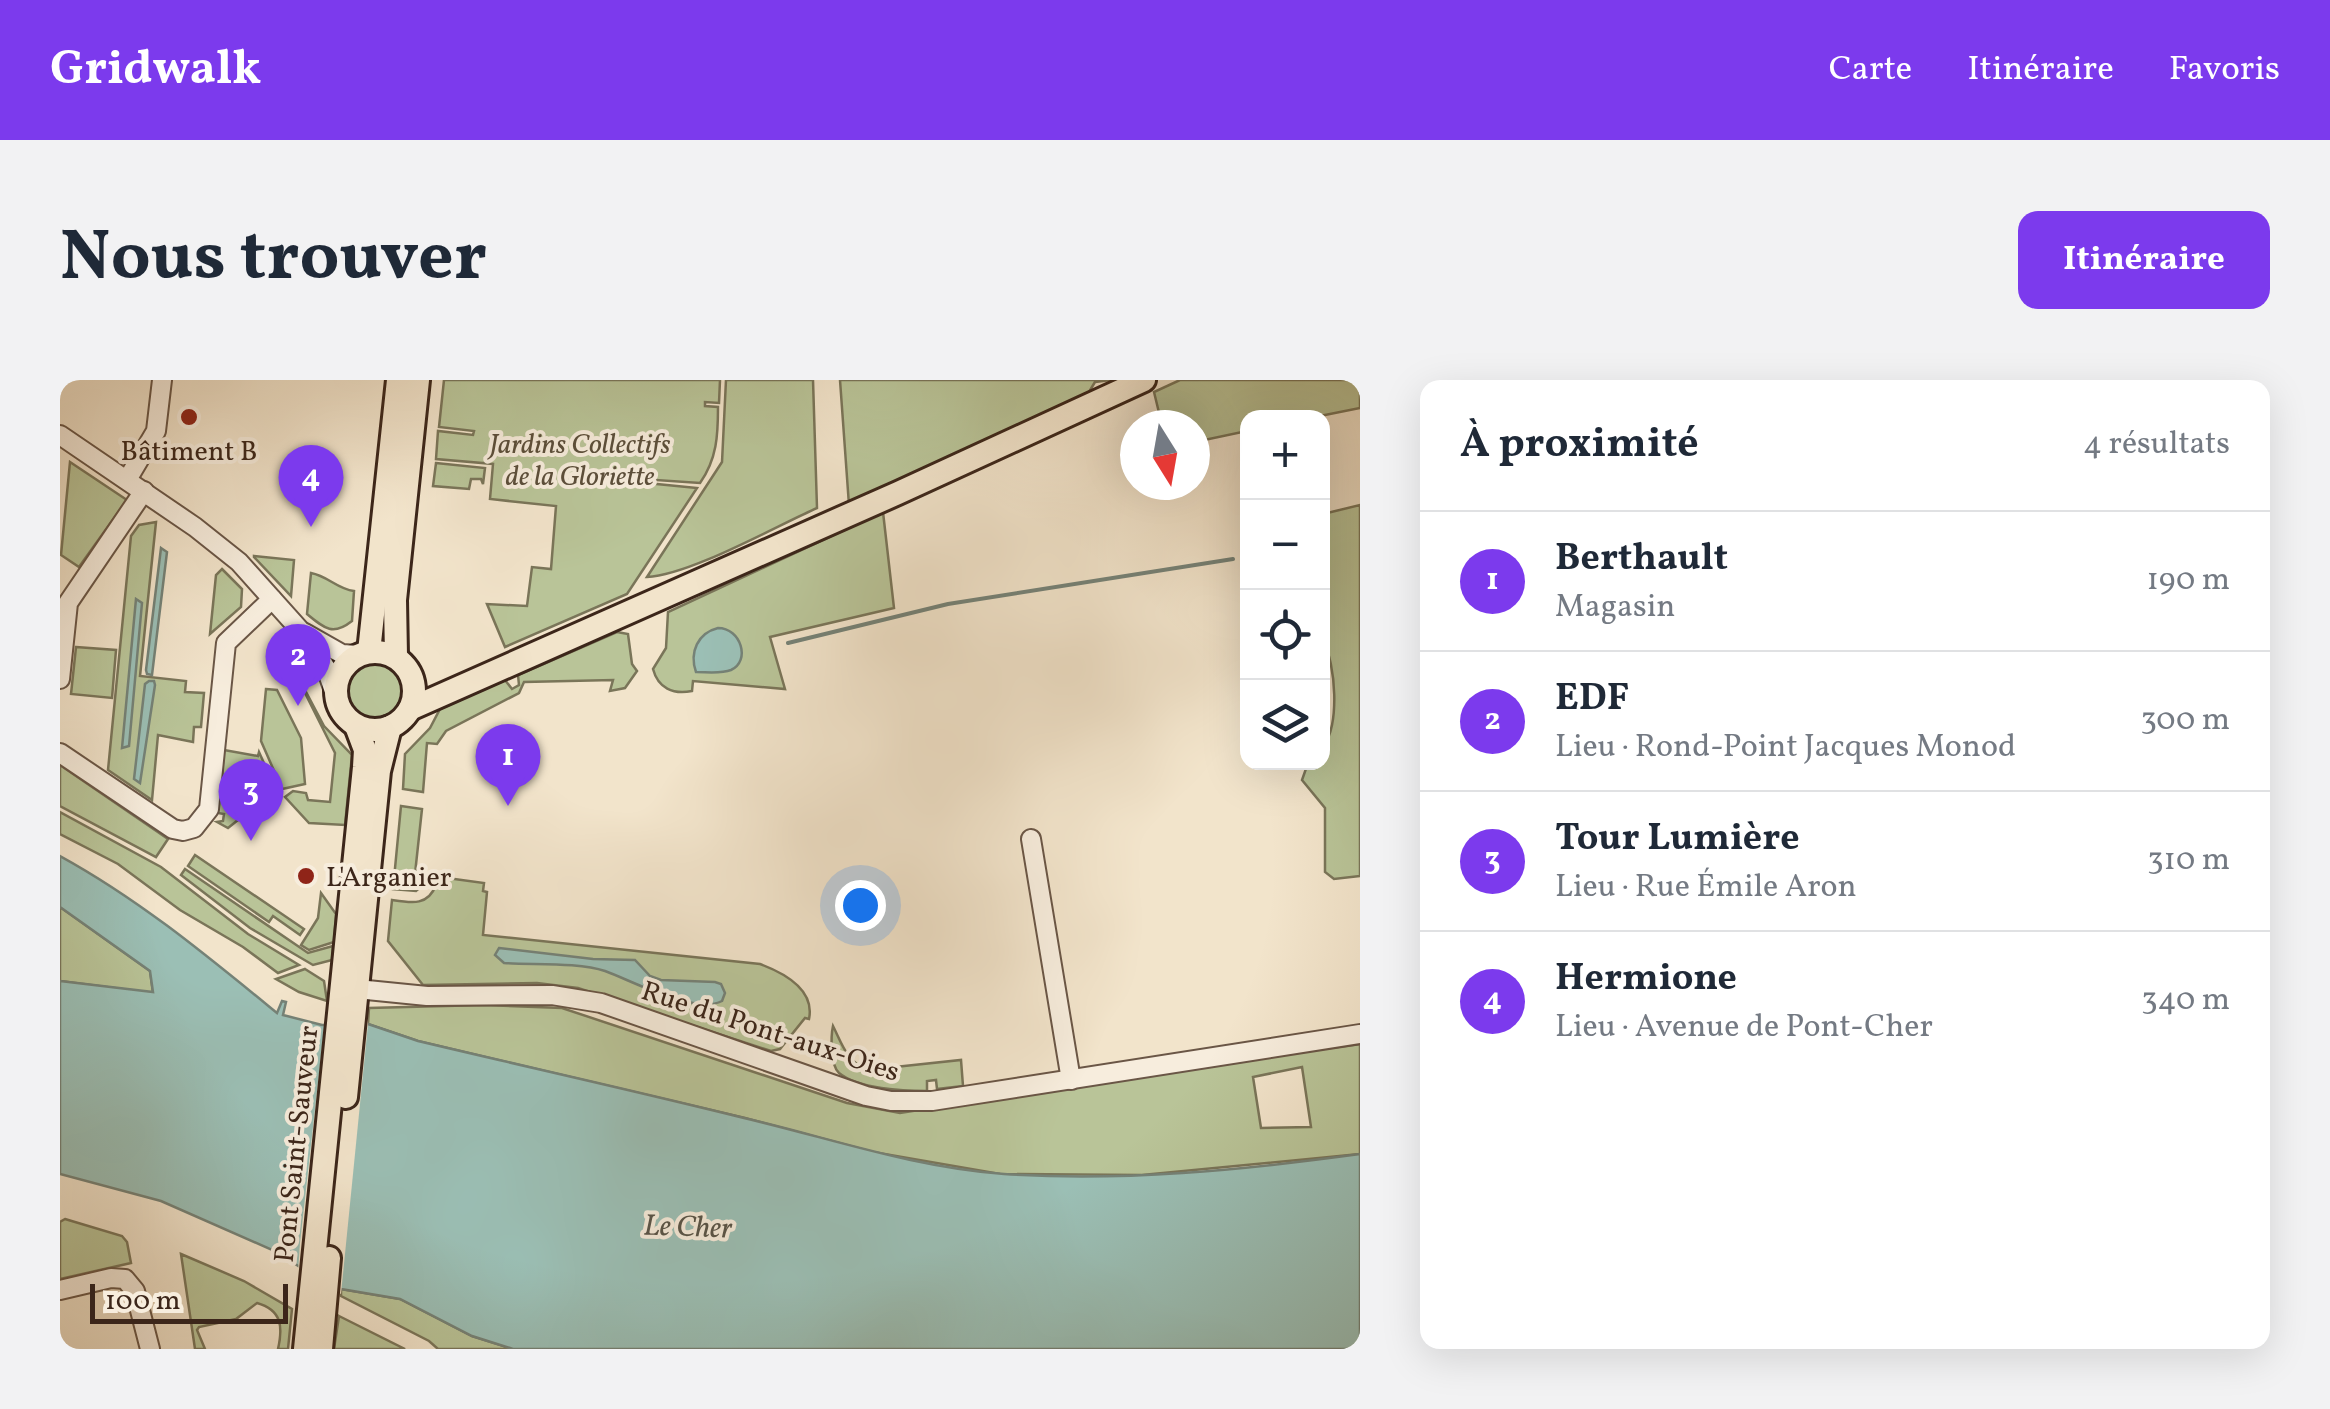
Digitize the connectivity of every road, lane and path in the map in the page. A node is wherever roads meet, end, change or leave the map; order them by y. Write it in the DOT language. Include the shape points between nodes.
graph roads {
  1 [pos="162,380"];
  2 [pos="398,380"];
  3 [pos="418,380"];
  4 [pos="1144,380"];
  5 [pos="60,435"];
  6 [pos="126,480"];
  7 [pos="144,491"];
  8 [pos="272,599"];
  9 [pos="300,630"];
  10 [pos="364,654"];
  11 [pos="403,665"];
  12 [pos="60,679"];
  13 [pos="462,686"];
  14 [pos="336,694"];
  15 [pos="410,708"];
  16 [pos="356,726"];
  17 [pos="390,727"];
  18 [pos="60,753"];
  19 [pos="1031,839"];
  20 [pos="349,997"];
  21 [pos="1360,1034"];
  22 [pos="1071,1080"];
  23 [pos="60,1290"];
  24 [pos="316,1315"];
  25 [pos="150,1349"];
  26 [pos="305,1349"];
  27 [pos="321,1349"];
  1 -- 6 [label="street" via="156,431"];
  2 -- 10 [label="main road"];
  3 -- 11 [label="main road" via="395,600"];
  4 -- 13 [label="main road"];
  5 -- 6 [label="street"];
  6 -- 7 [label="street"];
  7 -- 8 [label="street" via="240,562"];
  7 -- 12 [label="street" via="68,602"];
  8 -- 9 [label="street"];
  8 -- 18 [label="street" via="226,642 210,805 194,828 173,829"];
  9 -- 10 [label="street" via="342,654"];
  9 -- 14 [label="street"];
  10 -- 11 [label="main road"];
  10 -- 14 [label="main road" via="341,671"];
  11 -- 13 [label="main road" via="434,686"];
  11 -- 15 [label="main road" via="414,691"];
  13 -- 15 [label="main road"];
  14 -- 16 [label="main road"];
  15 -- 17 [label="main road"];
  16 -- 17 [label="main road"];
  16 -- 20 [label="main road" via="364,767"];
  17 -- 20 [label="main road"];
  19 -- 22 [label="street"];
  20 -- 22 [label="street, Rue du Pont-aux-Oies" via="574,997 891,1101"];
  20 -- 24 [label="main road, Pont Saint-Sauveur"];
  21 -- 22 [label="street, Rue du Pont-aux-Oies"];
  23 -- 25 [label="street" via="126,1280"];
  24 -- 26 [label="main road, Pont Saint-Sauveur"];
  24 -- 27 [label="main road, Pont Saint-Sauveur"];
}
